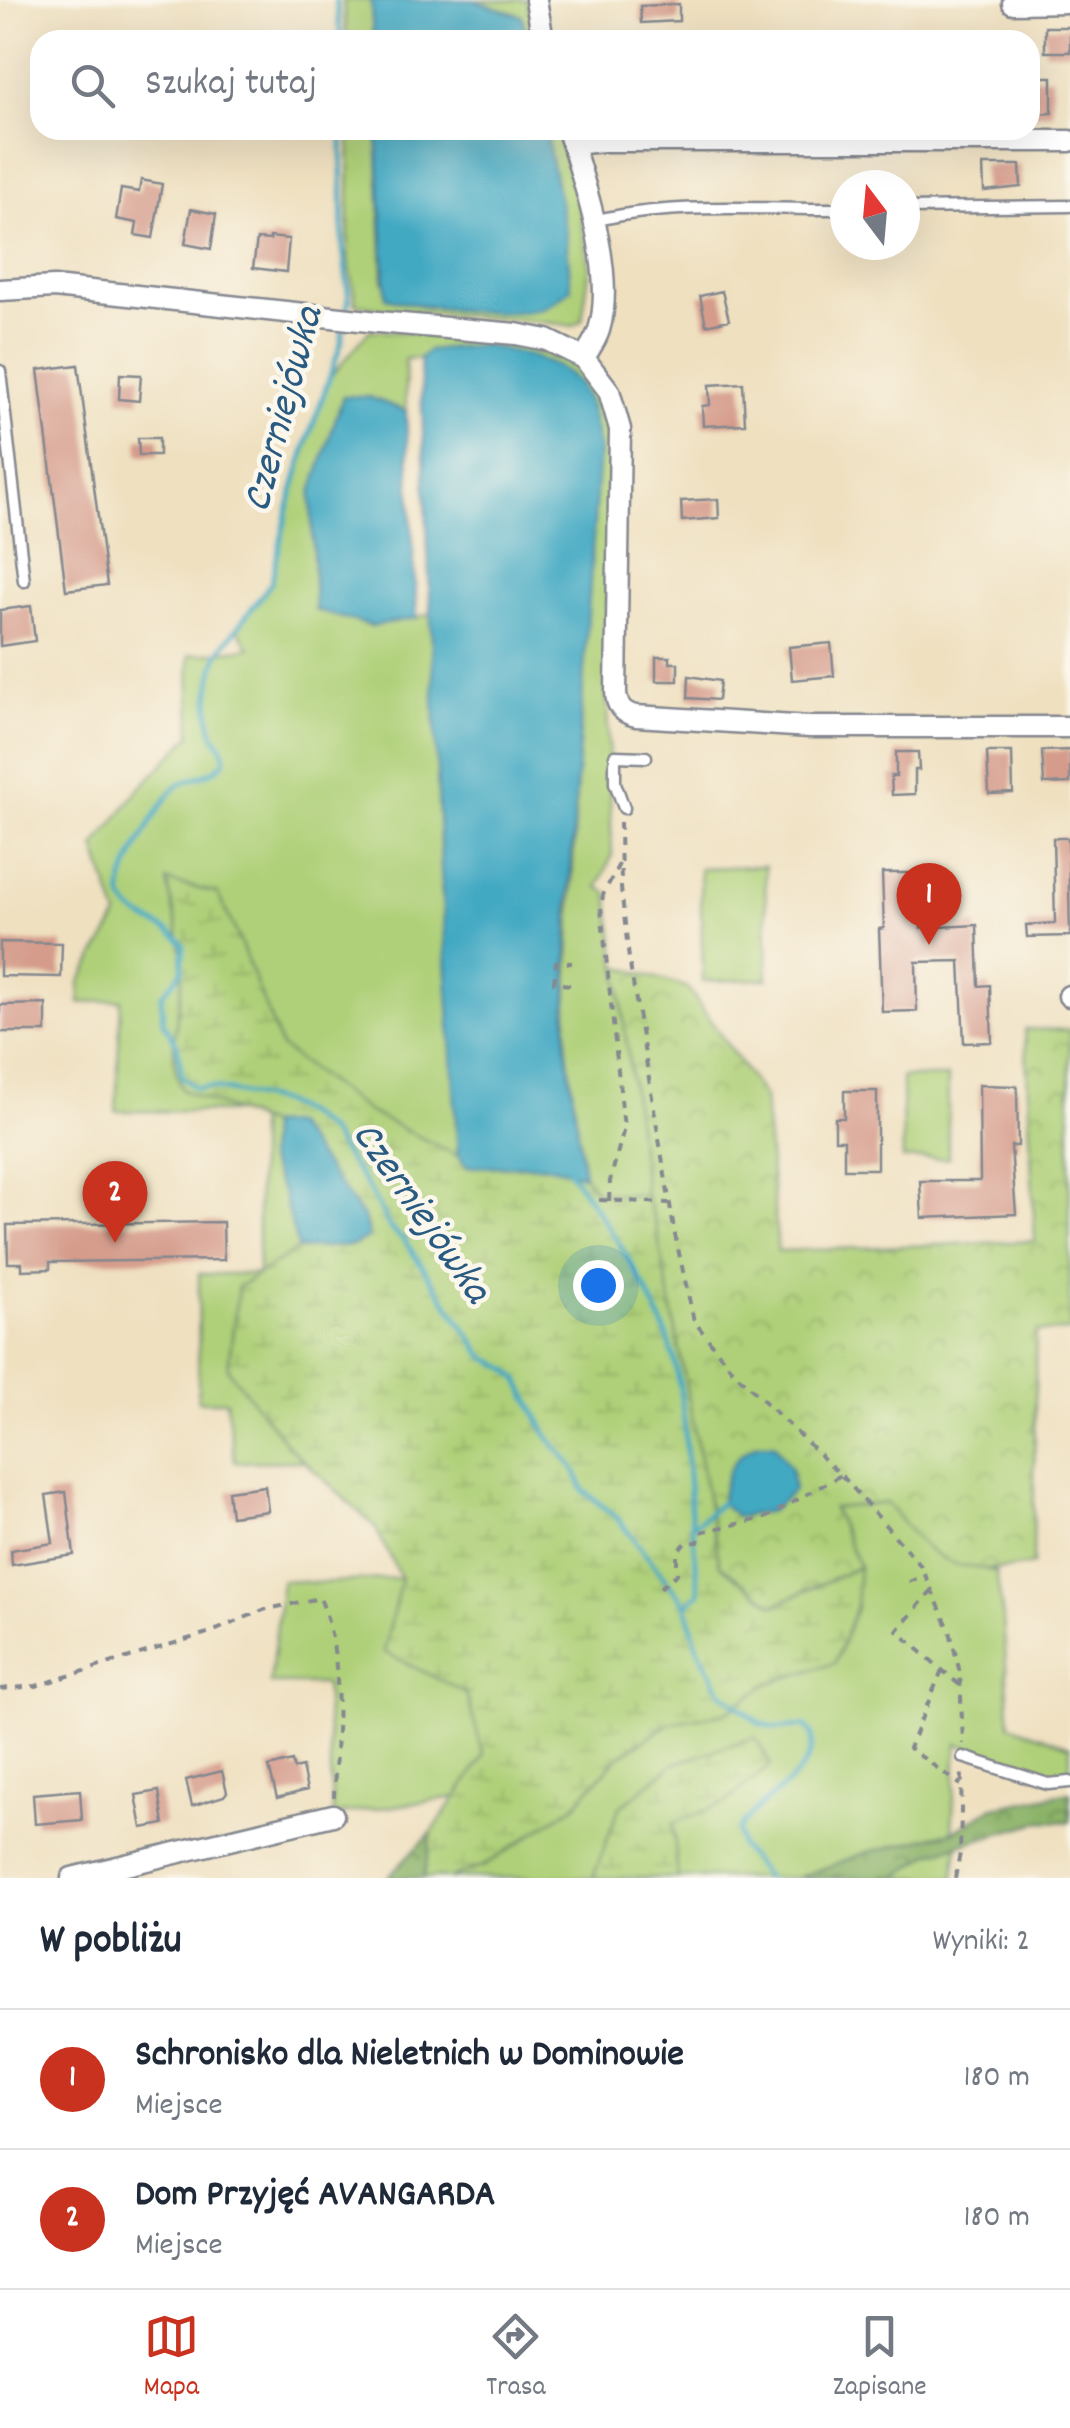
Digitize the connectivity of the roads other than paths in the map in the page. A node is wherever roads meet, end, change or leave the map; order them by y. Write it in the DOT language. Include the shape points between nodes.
graph roads {
  1 [pos="536,0"];
  2 [pos="1070,2"];
  3 [pos="1013,3"];
  4 [pos="541,30"];
  5 [pos="572,140"];
  6 [pos="595,140"];
  7 [pos="1070,140"];
  8 [pos="1070,206"];
  9 [pos="920,208"];
  10 [pos="830,209"];
  11 [pos="592,222"];
  12 [pos="0,290"];
  13 [pos="584,358"];
  14 [pos="0,371"];
  15 [pos="24,581"];
  16 [pos="1070,727"];
  17 [pos="646,757"];
  18 [pos="624,808"];
  19 [pos="963,1758"];
  20 [pos="1070,1782"];
  21 [pos="334,1815"];
  22 [pos="72,1878"];
  1 -- 4 [label="street"];
  2 -- 3 [label="street"];
  5 -- 11 [label="street"];
  6 -- 7 [label="street"];
  8 -- 9 [label="lane"];
  10 -- 11 [label="lane" via="681,210"];
  11 -- 13 [label="street" via="603,298 598,334"];
  12 -- 13 [label="street" via="54,287 532,336"];
  13 -- 16 [label="street" via="609,392 620,429 616,691 624,712 810,727"];
  14 -- 15 [label="lane"];
  17 -- 18 [label="lane" via="615,759"];
  19 -- 20 [label="lane" via="1048,1784"];
  21 -- 22 [label="street"];
}
